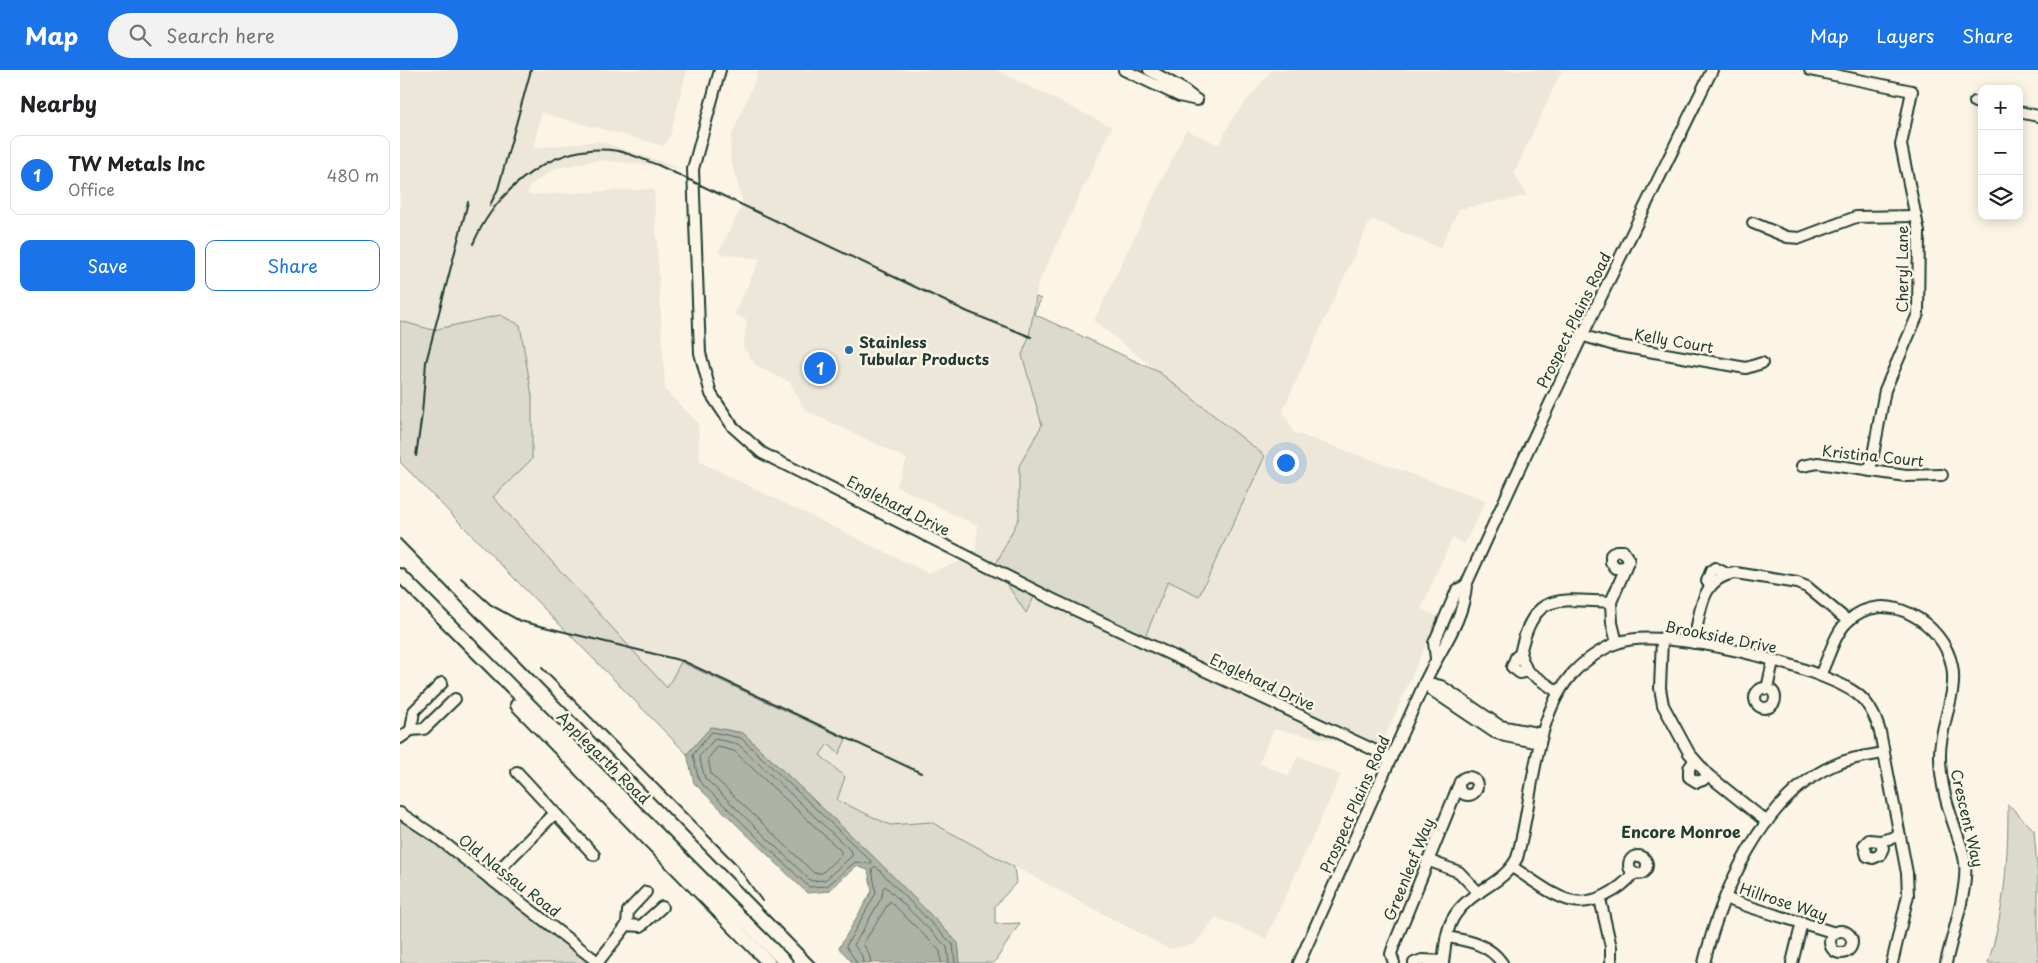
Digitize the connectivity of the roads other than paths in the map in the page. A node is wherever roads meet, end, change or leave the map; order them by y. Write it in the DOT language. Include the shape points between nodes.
graph roads {
  1 [pos="720,70"];
  2 [pos="1124,70"];
  3 [pos="1149,70"];
  4 [pos="1712,70"];
  5 [pos="1810,70"];
  6 [pos="2023,113"];
  7 [pos="2038,116"];
  8 [pos="1916,216"];
  9 [pos="1754,223"];
  10 [pos="1581,335"];
  11 [pos="1762,363"];
  12 [pos="1802,466"];
  13 [pos="1870,471"];
  14 [pos="1942,475"];
  15 [pos="1624,567"];
  16 [pos="400,574"];
  17 [pos="400,586"];
  18 [pos="1611,602"];
  19 [pos="1848,621"];
  20 [pos="1662,638"];
  21 [pos="1618,642"];
  22 [pos="1694,643"];
  23 [pos="1773,660"];
  24 [pos="1820,675"];
  25 [pos="1425,682"];
  26 [pos="442,683"];
  27 [pos="1767,689"];
  28 [pos="1558,692"];
  29 [pos="456,700"];
  30 [pos="411,730"];
  31 [pos="400,738"];
  32 [pos="1541,739"];
  33 [pos="1884,753"];
  34 [pos="1390,758"];
  35 [pos="517,772"];
  36 [pos="1458,787"];
  37 [pos="400,813"];
  38 [pos="554,814"];
  39 [pos="1767,822"];
  40 [pos="1900,836"];
  41 [pos="1880,841"];
  42 [pos="594,855"];
  43 [pos="1427,860"];
  44 [pos="1512,867"];
  45 [pos="1634,873"];
  46 [pos="490,879"];
  47 [pos="646,892"];
  48 [pos="1479,893"];
  49 [pos="1725,898"];
  50 [pos="1600,899"];
  51 [pos="662,907"];
  52 [pos="1802,922"];
  53 [pos="627,925"];
  54 [pos="1835,933"];
  55 [pos="1447,937"];
  56 [pos="1443,962"];
  57 [pos="598,963"];
  58 [pos="769,963"];
  59 [pos="786,963"];
  60 [pos="1299,963"];
  61 [pos="1394,963"];
  62 [pos="1414,963"];
  63 [pos="1502,963"];
  64 [pos="1611,963"];
  65 [pos="1704,963"];
  66 [pos="1792,963"];
  67 [pos="1892,963"];
  68 [pos="1946,963"];
  1 -- 34 [label="street, Englehard Drive" via="693,169 696,259 700,352 711,394 734,427 762,453 795,470 1052,599"];
  2 -- 3 [label="street" via="1179,96 1197,100"];
  4 -- 10 [label="street, Prospect Plains Road"];
  5 -- 8 [label="street, Cheryl Lane" via="1912,91 1901,145"];
  6 -- 7 [label="street"];
  8 -- 9 [label="street" via="1856,216 1800,238 1787,237"];
  8 -- 13 [label="street, Cheryl Lane" via="1919,232 1918,314 1885,390"];
  10 -- 11 [label="street, Kelly Court" via="1614,345 1746,368"];
  10 -- 25 [label="street, Prospect Plains Road" via="1466,585 1457,590 1434,643 1436,658"];
  12 -- 13 [label="street, Kristina Court" via="1818,463"];
  13 -- 14 [label="street, Kristina Court" via="1906,476"];
  15 -- 18 [label="street"];
  16 -- 59 [label="main road, Applegarth Road"];
  17 -- 58 [label="main road, Applegarth Road"];
  18 -- 21 [label="street" via="1612,623"];
  18 -- 28 [label="street" via="1557,600 1549,602 1536,613 1520,654 1527,671"];
  19 -- 22 [label="street" via="1808,587 1727,574 1710,585 1703,596"];
  19 -- 24 [label="street, Crescent Way"];
  19 -- 68 [label="street, Crescent Way" via="1875,607 1902,610 1929,626 1949,654 1954,679 1940,753 1941,780 1965,860 1966,878"];
  20 -- 21 [label="street, Brookside Drive"];
  20 -- 22 [label="street, Brookside Drive"];
  20 -- 39 [label="street" via="1660,688 1663,705 1694,761"];
  21 -- 28 [label="street, Brookside Drive" via="1574,672"];
  22 -- 23 [label="street, Brookside Drive"];
  23 -- 24 [label="street, Brookside Drive"];
  23 -- 27 [label="street"];
  24 -- 33 [label="street, Brookside Drive" via="1865,701 1876,720"];
  25 -- 32 [label="street" via="1440,686 1500,726"];
  25 -- 34 [label="street, Prospect Plains Road"];
  26 -- 30 [label="street" via="414,711"];
  28 -- 32 [label="street, Brookside Drive"];
  29 -- 30 [label="street" via="424,729"];
  30 -- 31 [label="street"];
  32 -- 44 [label="street, Brookside Drive" via="1519,852"];
  33 -- 39 [label="street" via="1852,758 1831,767 1802,785"];
  33 -- 40 [label="street, Brookside Drive"];
  34 -- 60 [label="street, Prospect Plains Road"];
  35 -- 38 [label="street"];
  36 -- 43 [label="street, Greenleaf Way"];
  37 -- 46 [label="street, Old Nassau Road"];
  38 -- 42 [label="street"];
  38 -- 46 [label="street"];
  39 -- 49 [label="street" via="1744,858"];
  40 -- 41 [label="street"];
  40 -- 67 [label="street, Brookside Drive" via="1908,895"];
  43 -- 48 [label="street" via="1458,872"];
  43 -- 61 [label="street, Greenleaf Way" via="1391,954"];
  44 -- 48 [label="street, Brookside Drive" via="1500,880"];
  44 -- 50 [label="street" via="1570,900"];
  45 -- 50 [label="street" via="1627,882"];
  46 -- 57 [label="street, Old Nassau Road"];
  47 -- 53 [label="street" via="628,911"];
  48 -- 55 [label="street, Brookside Drive" via="1455,914"];
  49 -- 52 [label="street, Hillrose Way"];
  49 -- 65 [label="street"];
  50 -- 64 [label="street" via="1611,947"];
  51 -- 53 [label="street" via="641,926"];
  52 -- 54 [label="street, Hillrose Way"];
  52 -- 66 [label="street"];
  53 -- 57 [label="street"];
  55 -- 56 [label="street, Brookside Drive"];
  55 -- 63 [label="street" via="1475,942 1494,952"];
  56 -- 62 [label="street" via="1422,960"];
}
